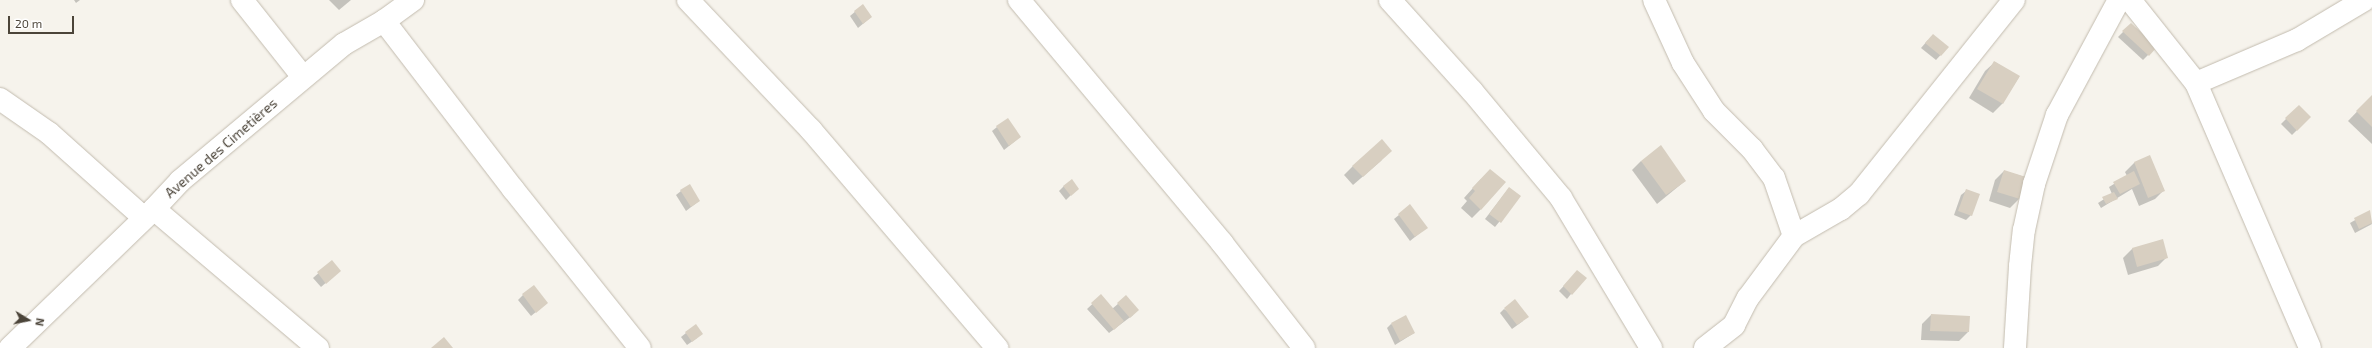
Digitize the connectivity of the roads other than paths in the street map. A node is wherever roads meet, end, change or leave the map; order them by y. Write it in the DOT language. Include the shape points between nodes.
graph roads {
  1 [pos="242,0"];
  2 [pos="413,0"];
  3 [pos="688,0"];
  4 [pos="1019,0"];
  5 [pos="1390,0"];
  6 [pos="1654,0"];
  7 [pos="2014,0"];
  8 [pos="2119,0"];
  9 [pos="2130,0"];
  10 [pos="2364,0"];
  11 [pos="384,21"];
  12 [pos="304,77"];
  13 [pos="2196,83"];
  14 [pos="0,99"];
  15 [pos="149,214"];
  16 [pos="1794,236"];
  17 [pos="10,348"];
  18 [pos="318,348"];
  19 [pos="640,348"];
  20 [pos="997,348"];
  21 [pos="1304,348"];
  22 [pos="1651,348"];
  23 [pos="1705,348"];
  24 [pos="2015,348"];
  25 [pos="2310,348"];
  1 -- 12 [label="street"];
  2 -- 11 [label="street, Avenue des Cimetières"];
  3 -- 20 [label="street" via="811,130"];
  4 -- 21 [label="street" via="1222,244"];
  5 -- 22 [label="street" via="1472,91 1561,198"];
  6 -- 16 [label="street" via="1683,63 1714,111 1752,148 1774,178"];
  7 -- 16 [label="street" via="1859,194 1840,209"];
  8 -- 24 [label="street" via="2057,115 2034,184 2024,230"];
  9 -- 13 [label="street"];
  10 -- 13 [label="street" via="2297,40"];
  11 -- 12 [label="street, Avenue des Cimetières" via="344,44"];
  11 -- 19 [label="street"];
  12 -- 15 [label="street, Avenue des Cimetières" via="180,181"];
  13 -- 25 [label="street"];
  14 -- 15 [label="street" via="49,133"];
  15 -- 17 [label="street, Avenue des Cimetières"];
  15 -- 18 [label="street"];
  16 -- 23 [label="street" via="1748,298 1734,325"];
}
